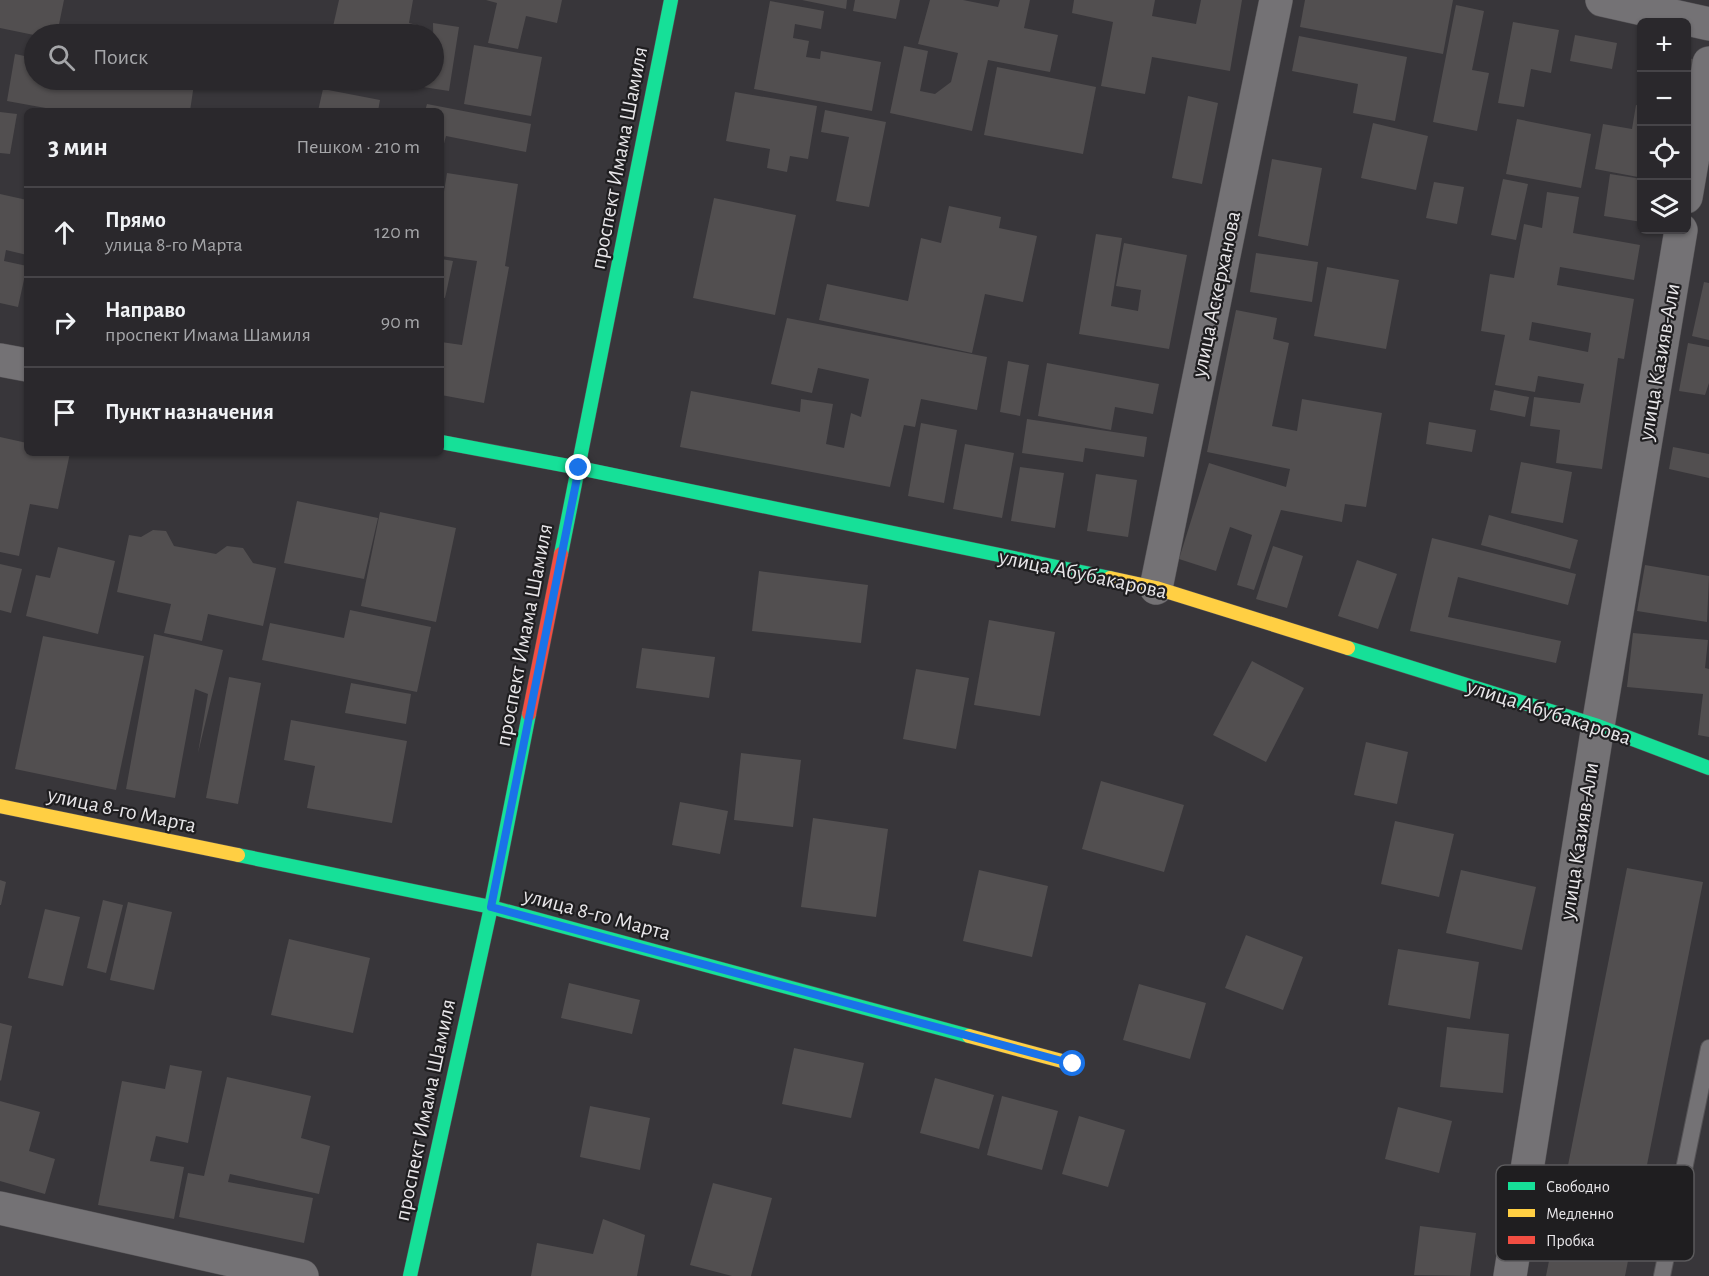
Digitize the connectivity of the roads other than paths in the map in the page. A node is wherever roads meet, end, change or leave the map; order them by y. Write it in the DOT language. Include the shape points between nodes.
graph roads {
  1 [pos="671,0"];
  2 [pos="1276,0"];
  3 [pos="1602,0"];
  4 [pos="1709,24"];
  5 [pos="1709,63"];
  6 [pos="1689,180"];
  7 [pos="1680,234"];
  8 [pos="0,360"];
  9 [pos="24,364"];
  10 [pos="444,443"];
  11 [pos="579,468"];
  12 [pos="1156,588"];
  13 [pos="1598,726"];
  14 [pos="1709,768"];
  15 [pos="0,806"];
  16 [pos="491,907"];
  17 [pos="1709,1048"];
  18 [pos="1073,1064"];
  19 [pos="1528,1165"];
  20 [pos="1685,1165"];
  21 [pos="0,1208"];
  22 [pos="1512,1261"];
  23 [pos="1665,1261"];
  24 [pos="302,1276"];
  25 [pos="410,1276"];
  26 [pos="1510,1276"];
  27 [pos="1662,1276"];
  1 -- 11 [label="street, проспект Имама Шамиля"];
  2 -- 12 [label="street, улица Аскерханова"];
  3 -- 4 [label="street"];
  5 -- 6 [label="street"];
  7 -- 13 [label="street, улица Казияв-Али"];
  8 -- 9 [label="street"];
  10 -- 11 [label="street, улица Абубакарова"];
  11 -- 12 [label="street, улица Абубакарова"];
  11 -- 16 [label="street, проспект Имама Шамиля"];
  12 -- 13 [label="street, улица Абубакарова"];
  13 -- 14 [label="street, улица Абубакарова"];
  13 -- 19 [label="street, улица Казияв-Али"];
  15 -- 16 [label="street, улица 8-го Марта"];
  16 -- 18 [label="street, улица 8-го Марта"];
  16 -- 25 [label="street, проспект Имама Шамиля"];
  17 -- 20 [label="lane"];
  21 -- 24 [label="street"];
  22 -- 26 [label="street, улица Казияв-Али"];
  23 -- 27 [label="lane"];
}
